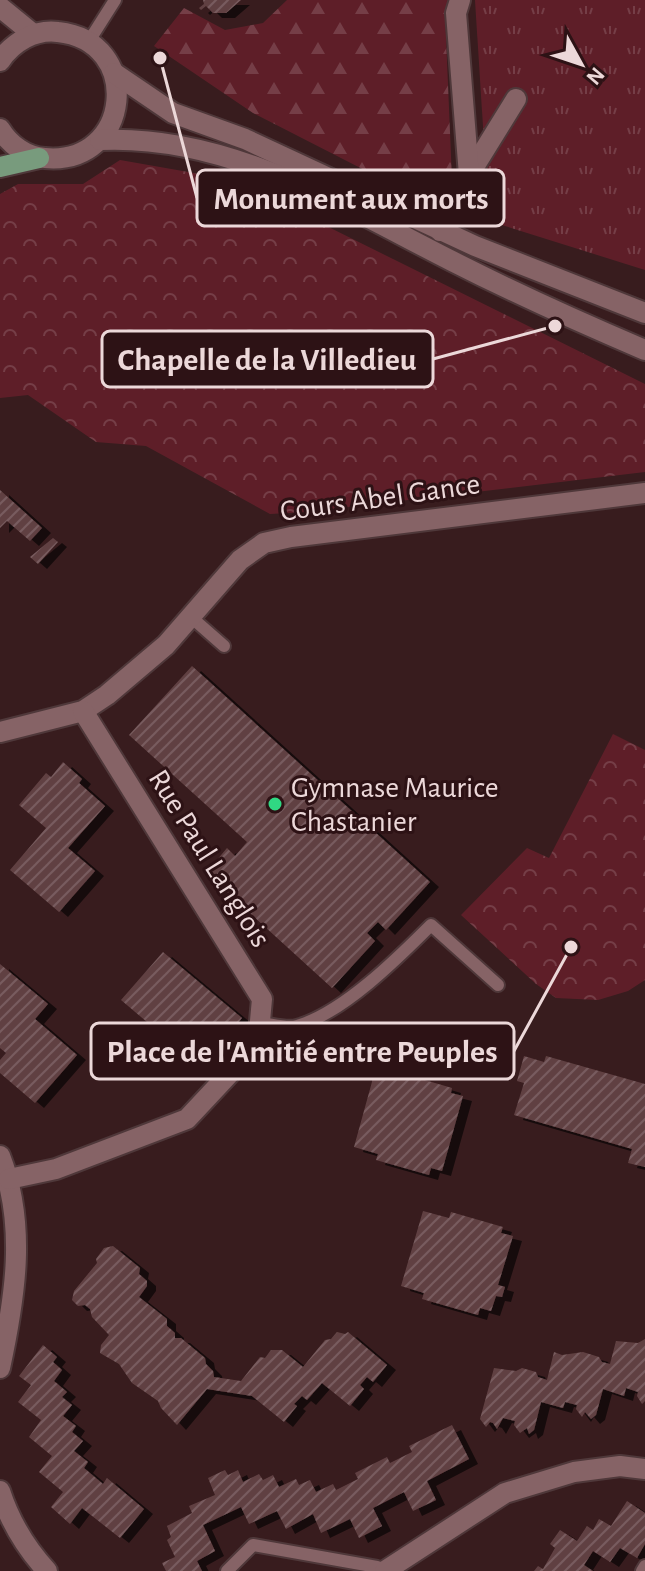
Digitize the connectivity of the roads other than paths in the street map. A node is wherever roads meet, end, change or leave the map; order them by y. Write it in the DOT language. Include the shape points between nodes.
graph roads {
  1 [pos="115,0"];
  2 [pos="460,0"];
  3 [pos="0,7"];
  4 [pos="33,34"];
  5 [pos="89,41"];
  6 [pos="0,61"];
  7 [pos="114,73"];
  8 [pos="516,99"];
  9 [pos="0,129"];
  10 [pos="100,140"];
  11 [pos="39,158"];
  12 [pos="0,167"];
  13 [pos="469,175"];
  14 [pos="440,231"];
  15 [pos="548,309"];
  16 [pos="645,313"];
  17 [pos="645,350"];
  18 [pos="645,360"];
  19 [pos="645,493"];
  20 [pos="191,617"];
  21 [pos="224,646"];
  22 [pos="83,711"];
  23 [pos="0,732"];
  24 [pos="498,985"];
  25 [pos="259,1033"];
  26 [pos="0,1156"];
  27 [pos="9,1179"];
  28 [pos="8,1233"];
  29 [pos="0,1368"];
  30 [pos="645,1469"];
  31 [pos="0,1491"];
  32 [pos="645,1566"];
  33 [pos="47,1571"];
  34 [pos="227,1571"];
  35 [pos="385,1571"];
  36 [pos="642,1571"];
  1 -- 5 [label="lane"];
  2 -- 13 [label="street" via="456,13"];
  3 -- 4 [label="street"];
  4 -- 5 [label="street" via="71,33"];
  4 -- 6 [label="street"];
  5 -- 7 [label="street"];
  7 -- 10 [label="street" via="116,109"];
  7 -- 14 [label="street" via="173,113 245,139"];
  8 -- 13 [label="street"];
  9 -- 11 [label="street" via="21,151"];
  10 -- 11 [label="street" via="70,157"];
  10 -- 15 [label="street" via="163,143 231,157 285,176"];
  11 -- 12 [label="main road"];
  13 -- 14 [label="street"];
  14 -- 16 [label="street"];
  15 -- 17 [label="street"];
  15 -- 18 [label="street"];
  19 -- 20 [label="street, Cours Abel Gance" via="264,543 240,560"];
  20 -- 21 [label="lane"];
  20 -- 22 [label="street, Cours Abel Gance" via="166,645"];
  22 -- 23 [label="street, Cours Abel Gance"];
  22 -- 25 [label="street, Rue Paul Langlois" via="262,999"];
  24 -- 25 [label="lane" via="431,925 382,974 329,1010 295,1027"];
  25 -- 27 [label="street" via="187,1119 56,1169"];
  26 -- 27 [label="street"];
  27 -- 28 [label="street"];
  28 -- 29 [label="street" via="16,1274"];
  30 -- 35 [label="street" via="620,1466 574,1472 505,1493"];
  31 -- 33 [label="street" via="8,1516"];
  32 -- 36 [label="lane"];
  34 -- 35 [label="lane" via="253,1545"];
}
